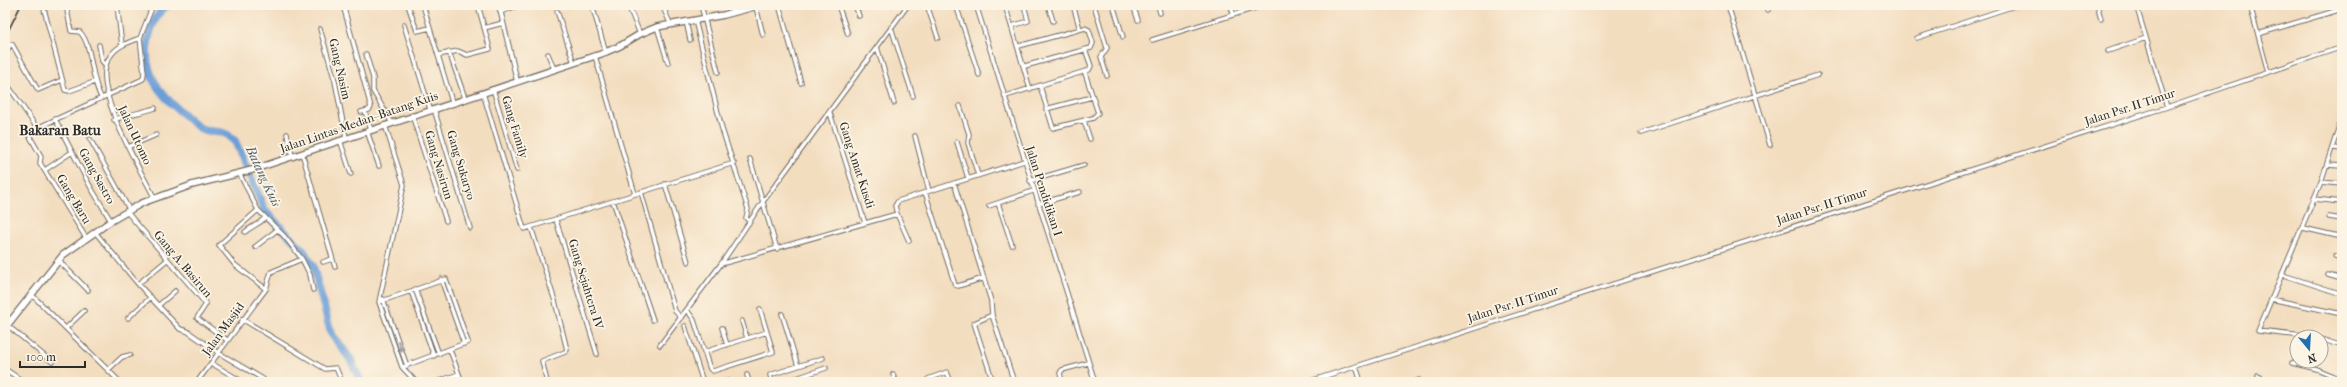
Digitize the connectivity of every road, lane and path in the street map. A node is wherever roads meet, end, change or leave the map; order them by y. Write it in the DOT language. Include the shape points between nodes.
graph roads {
  1 [pos="43,5"];
  2 [pos="66,5"];
  3 [pos="117,5"];
  4 [pos="153,5"];
  5 [pos="343,5"];
  6 [pos="423,5"];
  7 [pos="478,5"];
  8 [pos="499,5"];
  9 [pos="520,5"];
  10 [pos="592,5"];
  11 [pos="628,5"];
  12 [pos="662,5"];
  13 [pos="701,5"];
  14 [pos="779,5"];
  15 [pos="838,5"];
  16 [pos="855,5"];
  17 [pos="908,5"];
  18 [pos="928,5"];
  19 [pos="956,5"];
  20 [pos="976,5"];
  21 [pos="1005,5"];
  22 [pos="1024,5"];
  23 [pos="1048,5"];
  24 [pos="1073,5"];
  25 [pos="1094,5"];
  26 [pos="1113,5"];
  27 [pos="1133,5"];
  28 [pos="1158,5"];
  29 [pos="1230,5"];
  30 [pos="1265,5"];
  31 [pos="1728,5"];
  32 [pos="1766,5"];
  33 [pos="2017,5"];
  34 [pos="2096,5"];
  35 [pos="2250,5"];
  36 [pos="758,6"];
  37 [pos="409,8"];
  38 [pos="2137,8"];
  39 [pos="2342,9"];
  40 [pos="1768,10"];
  41 [pos="557,11"];
  42 [pos="500,12"];
  43 [pos="1160,13"];
  44 [pos="1234,15"];
  45 [pos="859,16"];
  46 [pos="704,18"];
  47 [pos="695,19"];
  48 [pos="2101,19"];
  49 [pos="1138,20"];
  50 [pos="686,21"];
  51 [pos="1053,21"];
  52 [pos="503,23"];
  53 [pos="670,23"];
  54 [pos="404,25"];
  55 [pos="1012,26"];
  56 [pos="657,27"];
  57 [pos="892,27"];
  58 [pos="430,28"];
  59 [pos="484,28"];
  60 [pos="320,29"];
  61 [pos="1080,29"];
  62 [pos="640,34"];
  63 [pos="848,34"];
  64 [pos="2258,34"];
  65 [pos="763,35"];
  66 [pos="1123,37"];
  67 [pos="140,38"];
  68 [pos="938,38"];
  69 [pos="1917,38"];
  70 [pos="2146,38"];
  71 [pos="690,40"];
  72 [pos="1152,40"];
  73 [pos="99,45"];
  74 [pos="122,45"];
  75 [pos="1019,46"];
  76 [pos="877,47"];
  77 [pos="2342,47"];
  78 [pos="1085,50"];
  79 [pos="449,52"];
  80 [pos="2108,52"];
  81 [pos="606,53"];
  82 [pos="366,54"];
  83 [pos="548,54"];
  84 [pos="5,55"];
  85 [pos="438,55"];
  86 [pos="595,56"];
  87 [pos="574,63"];
  88 [pos="668,63"];
  89 [pos="106,66"];
  90 [pos="1025,66"];
  91 [pos="554,69"];
  92 [pos="718,72"];
  93 [pos="2268,72"];
  94 [pos="1085,73"];
  95 [pos="979,75"];
  96 [pos="1818,75"];
  97 [pos="1107,76"];
  98 [pos="62,80"];
  99 [pos="5,81"];
  100 [pos="518,81"];
  101 [pos="94,82"];
  102 [pos="801,83"];
  103 [pos="1040,86"];
  104 [pos="493,89"];
  105 [pos="1030,89"];
  106 [pos="483,93"];
  107 [pos="107,95"];
  108 [pos="913,96"];
  109 [pos="1006,96"];
  110 [pos="1092,96"];
  111 [pos="1754,96"];
  112 [pos="101,97"];
  113 [pos="465,98"];
  114 [pos="452,102"];
  115 [pos="894,103"];
  116 [pos="960,106"];
  117 [pos="2167,107"];
  118 [pos="155,108"];
  119 [pos="432,109"];
  120 [pos="1046,109"];
  121 [pos="830,113"];
  122 [pos="412,115"];
  123 [pos="2342,117"];
  124 [pos="55,119"];
  125 [pos="114,120"];
  126 [pos="1084,121"];
  127 [pos="392,123"];
  128 [pos="385,125"];
  129 [pos="37,128"];
  130 [pos="2341,129"];
  131 [pos="369,130"];
  132 [pos="287,134"];
  133 [pos="1641,134"];
  134 [pos="156,135"];
  135 [pos="915,136"];
  136 [pos="90,138"];
  137 [pos="343,139"];
  138 [pos="1090,139"];
  139 [pos="957,142"];
  140 [pos="1770,145"];
  141 [pos="128,147"];
  142 [pos="2334,148"];
  143 [pos="2342,149"];
  144 [pos="72,152"];
  145 [pos="302,153"];
  146 [pos="292,156"];
  147 [pos="750,159"];
  148 [pos="1024,161"];
  149 [pos="734,163"];
  150 [pos="1084,165"];
  151 [pos="2327,165"];
  152 [pos="379,166"];
  153 [pos="2342,166"];
  154 [pos="45,170"];
  155 [pos="517,170"];
  156 [pos="242,172"];
  157 [pos="350,174"];
  158 [pos="978,175"];
  159 [pos="968,178"];
  160 [pos="1030,181"];
  161 [pos="2321,182"];
  162 [pos="954,183"];
  163 [pos="665,184"];
  164 [pos="2342,184"];
  165 [pos="1033,191"];
  166 [pos="641,192"];
  167 [pos="927,192"];
  168 [pos="1080,192"];
  169 [pos="635,194"];
  170 [pos="154,197"];
  171 [pos="2314,198"];
  172 [pos="613,201"];
  173 [pos="2342,202"];
  174 [pos="762,203"];
  175 [pos="998,203"];
  176 [pos="1038,204"];
  177 [pos="989,206"];
  178 [pos="128,210"];
  179 [pos="258,210"];
  180 [pos="897,214"];
  181 [pos="2329,217"];
  182 [pos="265,218"];
  183 [pos="2342,219"];
  184 [pos="556,220"];
  185 [pos="748,220"];
  186 [pos="111,221"];
  187 [pos="446,221"];
  188 [pos="865,223"];
  189 [pos="531,227"];
  190 [pos="470,228"];
  191 [pos="2303,228"];
  192 [pos="278,230"];
  193 [pos="95,232"];
  194 [pos="246,232"];
  195 [pos="2342,237"];
  196 [pos="86,238"];
  197 [pos="909,241"];
  198 [pos="1012,245"];
  199 [pos="254,246"];
  200 [pos="777,249"];
  201 [pos="2335,256"];
  202 [pos="2342,258"];
  203 [pos="302,259"];
  204 [pos="332,259"];
  205 [pos="58,260"];
  206 [pos="167,260"];
  207 [pos="323,262"];
  208 [pos="688,262"];
  209 [pos="721,264"];
  210 [pos="335,267"];
  211 [pos="2283,275"];
  212 [pos="2328,275"];
  213 [pos="984,278"];
  214 [pos="2342,279"];
  215 [pos="138,284"];
  216 [pos="266,289"];
  217 [pos="415,289"];
  218 [pos="88,290"];
  219 [pos="313,290"];
  220 [pos="175,291"];
  221 [pos="411,291"];
  222 [pos="30,293"];
  223 [pos="2342,294"];
  224 [pos="151,297"];
  225 [pos="382,298"];
  226 [pos="2271,299"];
  227 [pos="159,305"];
  228 [pos="760,309"];
  229 [pos="687,310"];
  230 [pos="84,311"];
  231 [pos="782,314"];
  232 [pos="2342,314"];
  233 [pos="992,315"];
  234 [pos="680,317"];
  235 [pos="128,318"];
  236 [pos="242,319"];
  237 [pos="653,320"];
  238 [pos="427,322"];
  239 [pos="742,322"];
  240 [pos="422,324"];
  241 [pos="6,326"];
  242 [pos="685,326"];
  243 [pos="66,328"];
  244 [pos="722,328"];
  245 [pos="767,332"];
  246 [pos="396,334"];
  247 [pos="2289,335"];
  248 [pos="390,336"];
  249 [pos="747,338"];
  250 [pos="227,340"];
  251 [pos="2329,342"];
  252 [pos="660,345"];
  253 [pos="727,345"];
  254 [pos="2342,346"];
  255 [pos="450,350"];
  256 [pos="704,352"];
  257 [pos="219,353"];
  258 [pos="439,354"];
  259 [pos="597,354"];
  260 [pos="130,355"];
  261 [pos="434,356"];
  262 [pos="823,358"];
  263 [pos="52,362"];
  264 [pos="211,363"];
  265 [pos="1088,363"];
  266 [pos="407,366"];
  267 [pos="798,366"];
  268 [pos="1356,366"];
  269 [pos="402,367"];
  270 [pos="826,368"];
  271 [pos="5,369"];
  272 [pos="2317,369"];
  273 [pos="108,370"];
  274 [pos="407,372"];
  275 [pos="459,374"];
  276 [pos="893,374"];
  277 [pos="747,375"];
  278 [pos="2258,376"];
  279 [pos="263,379"];
  280 [pos="928,379"];
  281 [pos="2341,379"];
  282 [pos="798,380"];
  283 [pos="1419,380"];
  284 [pos="24,382"];
  285 [pos="120,382"];
  286 [pos="197,382"];
  287 [pos="243,382"];
  288 [pos="342,382"];
  289 [pos="416,382"];
  290 [pos="436,382"];
  291 [pos="462,382"];
  292 [pos="547,382"];
  293 [pos="703,382"];
  294 [pos="749,382"];
  295 [pos="772,382"];
  296 [pos="785,382"];
  297 [pos="895,382"];
  298 [pos="951,382"];
  299 [pos="993,382"];
  300 [pos="1014,382"];
  301 [pos="1062,382"];
  302 [pos="1095,382"];
  303 [pos="1307,382"];
  304 [pos="1361,382"];
  305 [pos="1414,382"];
  306 [pos="2269,382"];
  1 -- 98 [label="street"];
  2 -- 101 [label="street" via="71,31 81,32 88,43"];
  3 -- 74 [label="street"];
  4 -- 67 [label="street"];
  5 -- 131 [label="street" via="371,107 363,112"];
  6 -- 58 [label="street"];
  7 -- 59 [label="street"];
  8 -- 42 [label="street"];
  9 -- 42 [label="street"];
  10 -- 81 [label="street"];
  11 -- 62 [label="street"];
  12 -- 53 [label="street"];
  13 -- 46 [label="street"];
  14 -- 102 [label="street"];
  15 -- 63 [label="street"];
  16 -- 45 [label="street"];
  17 -- 57 [label="street"];
  18 -- 68 [label="street"];
  19 -- 95 [label="street"];
  20 -- 109 [label="street, Jalan Pendidikan I"];
  21 -- 55 [label="street"];
  22 -- 55 [label="street" via="1028,21"];
  23 -- 51 [label="street"];
  24 -- 61 [label="street"];
  25 -- 97 [label="street" via="1108,48 1101,56"];
  26 -- 66 [label="street"];
  27 -- 49 [label="street"];
  28 -- 43 [label="street"];
  29 -- 44 [label="street"];
  30 -- 44 [label="street"];
  31 -- 111 [label="street"];
  32 -- 40 [label="street"];
  33 -- 69 [label="street"];
  34 -- 48 [label="street"];
  35 -- 64 [label="street"];
  36 -- 46 [label="highway, Jalan Lintas Medan–Batang Kuis"];
  36 -- 65 [label="street"];
  37 -- 58 [label="street" via="417,32"];
  38 -- 70 [label="street"];
  39 -- 64 [label="street"];
  41 -- 87 [label="street"];
  42 -- 52 [label="street"];
  44 -- 72 [label="street"];
  46 -- 47 [label="highway, Jalan Lintas Medan–Batang Kuis"];
  46 -- 92 [label="street"];
  47 -- 50 [label="highway, Jalan Lintas Medan–Batang Kuis"];
  47 -- 149 [label="street" via="722,129"];
  50 -- 53 [label="highway, Jalan Lintas Medan–Batang Kuis"];
  50 -- 71 [label="street"];
  52 -- 59 [label="street"];
  52 -- 100 [label="street"];
  53 -- 56 [label="highway, Jalan Lintas Medan–Batang Kuis"];
  54 -- 119 [label="street, Gang Sukaryo"];
  55 -- 75 [label="street"];
  56 -- 62 [label="highway, Jalan Lintas Medan–Batang Kuis"];
  56 -- 88 [label="street"];
  57 -- 76 [label="street"];
  57 -- 108 [label="street"];
  58 -- 85 [label="street"];
  59 -- 79 [label="street" via="489,50 467,55 460,51"];
  60 -- 137 [label="street, Gang Nasim" via="335,81"];
  61 -- 75 [label="street"];
  61 -- 78 [label="street" via="1088,29 1093,43 1092,47"];
  62 -- 81 [label="highway, Jalan Lintas Medan–Batang Kuis"];
  64 -- 93 [label="street"];
  67 -- 74 [label="street"];
  67 -- 107 [label="street" via="143,79"];
  70 -- 80 [label="street"];
  70 -- 117 [label="street"];
  73 -- 89 [label="street, Jalan Utomo"];
  74 -- 89 [label="street" via="111,55"];
  75 -- 90 [label="street"];
  76 -- 115 [label="street"];
  76 -- 121 [label="street"];
  77 -- 93 [label="street, Jalan Psr. II Timur"];
  78 -- 90 [label="street"];
  78 -- 94 [label="street" via="1091,66"];
  79 -- 85 [label="street"];
  79 -- 113 [label="street"];
  81 -- 86 [label="highway, Jalan Lintas Medan–Batang Kuis"];
  82 -- 127 [label="street" via="373,78 373,91"];
  83 -- 91 [label="street"];
  84 -- 98 [label="street" via="12,44 38,90"];
  85 -- 114 [label="street"];
  86 -- 87 [label="highway, Jalan Lintas Medan–Batang Kuis"];
  86 -- 169 [label="street"];
  87 -- 91 [label="highway, Jalan Lintas Medan–Batang Kuis"];
  89 -- 107 [label="street, Jalan Utomo"];
  90 -- 105 [label="street"];
  91 -- 100 [label="highway, Jalan Lintas Medan–Batang Kuis"];
  93 -- 117 [label="street, Jalan Psr. II Timur"];
  94 -- 103 [label="street"];
  94 -- 110 [label="street"];
  96 -- 111 [label="street"];
  98 -- 101 [label="street" via="67,92"];
  99 -- 129 [label="street"];
  100 -- 104 [label="highway, Jalan Lintas Medan–Batang Kuis"];
  101 -- 112 [label="street"];
  103 -- 105 [label="street"];
  103 -- 120 [label="street"];
  104 -- 106 [label="highway, Jalan Lintas Medan–Batang Kuis"];
  104 -- 155 [label="street, Gang Family"];
  105 -- 109 [label="street"];
  106 -- 113 [label="highway, Jalan Lintas Medan–Batang Kuis"];
  106 -- 189 [label="street" via="523,228"];
  107 -- 112 [label="street"];
  107 -- 125 [label="street, Jalan Utomo"];
  109 -- 148 [label="street, Jalan Pendidikan I"];
  110 -- 120 [label="street"];
  110 -- 126 [label="street" via="1098,115"];
  111 -- 133 [label="street"];
  111 -- 140 [label="street"];
  112 -- 124 [label="street"];
  113 -- 114 [label="highway, Jalan Lintas Medan–Batang Kuis"];
  114 -- 119 [label="highway, Jalan Lintas Medan–Batang Kuis"];
  116 -- 158 [label="street"];
  117 -- 268 [label="street, Jalan Psr. II Timur"];
  118 -- 125 [label="street" via="130,113"];
  119 -- 122 [label="highway, Jalan Lintas Medan–Batang Kuis"];
  119 -- 190 [label="street, Gang Sukaryo"];
  120 -- 126 [label="street" via="1053,128"];
  121 -- 174 [label="street"];
  121 -- 188 [label="street, Gang Amat Kusdi"];
  122 -- 127 [label="highway, Jalan Lintas Medan–Batang Kuis"];
  122 -- 187 [label="street, Gang Nasirun"];
  123 -- 130 [label="street"];
  124 -- 129 [label="street"];
  124 -- 144 [label="street, Gang Sastro"];
  125 -- 141 [label="street, Jalan Utomo"];
  126 -- 138 [label="street"];
  127 -- 128 [label="highway, Jalan Lintas Medan–Batang Kuis"];
  128 -- 131 [label="highway, Jalan Lintas Medan–Batang Kuis"];
  128 -- 225 [label="street" via="404,185"];
  129 -- 154 [label="street, Gang Baru" via="29,136 41,156 40,161"];
  130 -- 142 [label="street"];
  131 -- 137 [label="highway, Jalan Lintas Medan–Batang Kuis"];
  131 -- 152 [label="street"];
  132 -- 146 [label="street"];
  134 -- 141 [label="street"];
  135 -- 167 [label="street"];
  136 -- 178 [label="street, Gang A. Basirun"];
  137 -- 145 [label="highway, Jalan Lintas Medan–Batang Kuis"];
  137 -- 157 [label="street, Gang Nasim"];
  139 -- 159 [label="street"];
  141 -- 170 [label="street, Jalan Utomo"];
  142 -- 143 [label="street"];
  142 -- 151 [label="street"];
  144 -- 154 [label="street"];
  144 -- 186 [label="street, Gang Sastro"];
  145 -- 146 [label="highway, Jalan Lintas Medan–Batang Kuis"];
  145 -- 204 [label="street"];
  146 -- 156 [label="highway, Jalan Lintas Medan–Batang Kuis"];
  147 -- 174 [label="street"];
  148 -- 158 [label="street"];
  148 -- 160 [label="street, Jalan Pendidikan I"];
  149 -- 163 [label="street"];
  149 -- 185 [label="street" via="748,209"];
  150 -- 160 [label="street"];
  151 -- 153 [label="street"];
  151 -- 161 [label="street"];
  154 -- 196 [label="street, Gang Baru"];
  156 -- 170 [label="highway, Jalan Lintas Medan–Batang Kuis"];
  156 -- 179 [label="street"];
  158 -- 159 [label="street"];
  159 -- 162 [label="street"];
  160 -- 165 [label="street, Jalan Pendidikan I"];
  161 -- 164 [label="street"];
  161 -- 171 [label="street"];
  162 -- 167 [label="street"];
  162 -- 213 [label="street"];
  163 -- 166 [label="street"];
  163 -- 208 [label="street"];
  165 -- 175 [label="street"];
  165 -- 176 [label="street, Jalan Pendidikan I"];
  166 -- 169 [label="street"];
  166 -- 234 [label="street" via="675,312"];
  167 -- 180 [label="street" via="897,202"];
  167 -- 213 [label="street" via="955,285"];
  168 -- 176 [label="street"];
  169 -- 172 [label="street"];
  170 -- 178 [label="highway, Jalan Lintas Medan–Batang Kuis"];
  171 -- 173 [label="street"];
  171 -- 191 [label="street"];
  172 -- 184 [label="street"];
  172 -- 237 [label="street"];
  174 -- 185 [label="street"];
  174 -- 200 [label="street"];
  175 -- 177 [label="street"];
  175 -- 198 [label="street"];
  176 -- 265 [label="street, Jalan Pendidikan I"];
  178 -- 186 [label="highway, Jalan Lintas Medan–Batang Kuis"];
  178 -- 206 [label="street, Gang A. Basirun"];
  179 -- 182 [label="street"];
  179 -- 216 [label="street" via="219,245 235,265"];
  180 -- 188 [label="street"];
  180 -- 197 [label="street"];
  181 -- 183 [label="street"];
  182 -- 192 [label="street"];
  182 -- 194 [label="street" via="252,225"];
  184 -- 189 [label="street"];
  184 -- 259 [label="street, Gang Sejahtera IV"];
  185 -- 209 [label="street"];
  186 -- 193 [label="highway, Jalan Lintas Medan–Batang Kuis"];
  188 -- 200 [label="street"];
  189 -- 292 [label="street" via="555,301 566,350 542,360"];
  191 -- 195 [label="street"];
  191 -- 211 [label="street"];
  192 -- 199 [label="street"];
  192 -- 203 [label="street"];
  193 -- 196 [label="highway, Jalan Lintas Medan–Batang Kuis"];
  193 -- 215 [label="street"];
  196 -- 205 [label="highway, Jalan Lintas Medan–Batang Kuis"];
  200 -- 209 [label="street"];
  201 -- 202 [label="street"];
  203 -- 216 [label="street, Jalan Masjid" via="272,271"];
  203 -- 219 [label="street" via="310,275"];
  204 -- 207 [label="street"];
  204 -- 210 [label="street"];
  205 -- 218 [label="street"];
  205 -- 222 [label="highway, Jalan Lintas Medan–Batang Kuis"];
  206 -- 215 [label="street"];
  206 -- 250 [label="street, Gang A. Basirun" via="206,304 197,318"];
  209 -- 229 [label="street"];
  211 -- 223 [label="street"];
  211 -- 226 [label="street"];
  212 -- 214 [label="street"];
  213 -- 233 [label="street" via="992,296"];
  215 -- 224 [label="street"];
  216 -- 236 [label="street, Jalan Masjid"];
  217 -- 221 [label="street"];
  217 -- 238 [label="street"];
  217 -- 255 [label="street" via="441,279 455,311 464,344"];
  220 -- 227 [label="street"];
  221 -- 225 [label="street"];
  221 -- 240 [label="street"];
  222 -- 241 [label="highway, Jalan Lintas Medan–Batang Kuis"];
  222 -- 243 [label="street"];
  224 -- 227 [label="street"];
  224 -- 235 [label="street"];
  225 -- 246 [label="street"];
  225 -- 248 [label="street" via="379,302"];
  226 -- 232 [label="street"];
  226 -- 247 [label="street" via="2258,332"];
  227 -- 257 [label="street" via="182,330"];
  228 -- 245 [label="street"];
  229 -- 234 [label="street"];
  229 -- 256 [label="street" via="694,320"];
  230 -- 243 [label="street"];
  231 -- 267 [label="street"];
  233 -- 299 [label="street" via="974,323"];
  233 -- 300 [label="street"];
  234 -- 252 [label="street"];
  236 -- 250 [label="street, Jalan Masjid"];
  236 -- 288 [label="street" via="325,369 336,368"];
  238 -- 240 [label="street"];
  238 -- 258 [label="street"];
  239 -- 249 [label="street"];
  240 -- 261 [label="street"];
  241 -- 263 [label="street"];
  242 -- 293 [label="street"];
  243 -- 273 [label="street"];
  244 -- 253 [label="street"];
  245 -- 249 [label="street"];
  245 -- 256 [label="street" via="774,350 772,353 713,371"];
  246 -- 248 [label="street"];
  246 -- 266 [label="street, one-way"];
  248 -- 269 [label="street"];
  249 -- 253 [label="street"];
  250 -- 257 [label="street, Jalan Masjid"];
  251 -- 254 [label="street"];
  253 -- 256 [label="street"];
  255 -- 258 [label="street"];
  255 -- 275 [label="street"];
  257 -- 264 [label="street, Jalan Masjid"];
  257 -- 279 [label="street"];
  258 -- 261 [label="street"];
  260 -- 273 [label="street" via="122,357"];
  261 -- 266 [label="street"];
  262 -- 267 [label="street"];
  264 -- 286 [label="street, Jalan Masjid"];
  264 -- 287 [label="street"];
  265 -- 301 [label="street" via="1062,370"];
  265 -- 302 [label="street, Jalan Pendidikan I"];
  266 -- 269 [label="street"];
  266 -- 274 [label="street"];
  267 -- 295 [label="street" via="770,375"];
  268 -- 303 [label="street, Jalan Psr. II Timur"];
  268 -- 304 [label="street"];
  269 -- 274 [label="street"];
  270 -- 282 [label="street"];
  271 -- 284 [label="street"];
  272 -- 281 [label="street"];
  273 -- 285 [label="street"];
  274 -- 289 [label="street"];
  275 -- 290 [label="street"];
  275 -- 291 [label="street"];
  276 -- 297 [label="street"];
  277 -- 294 [label="street"];
  278 -- 306 [label="street"];
  280 -- 298 [label="street" via="947,372"];
  282 -- 296 [label="street"];
  283 -- 305 [label="street"];
}
